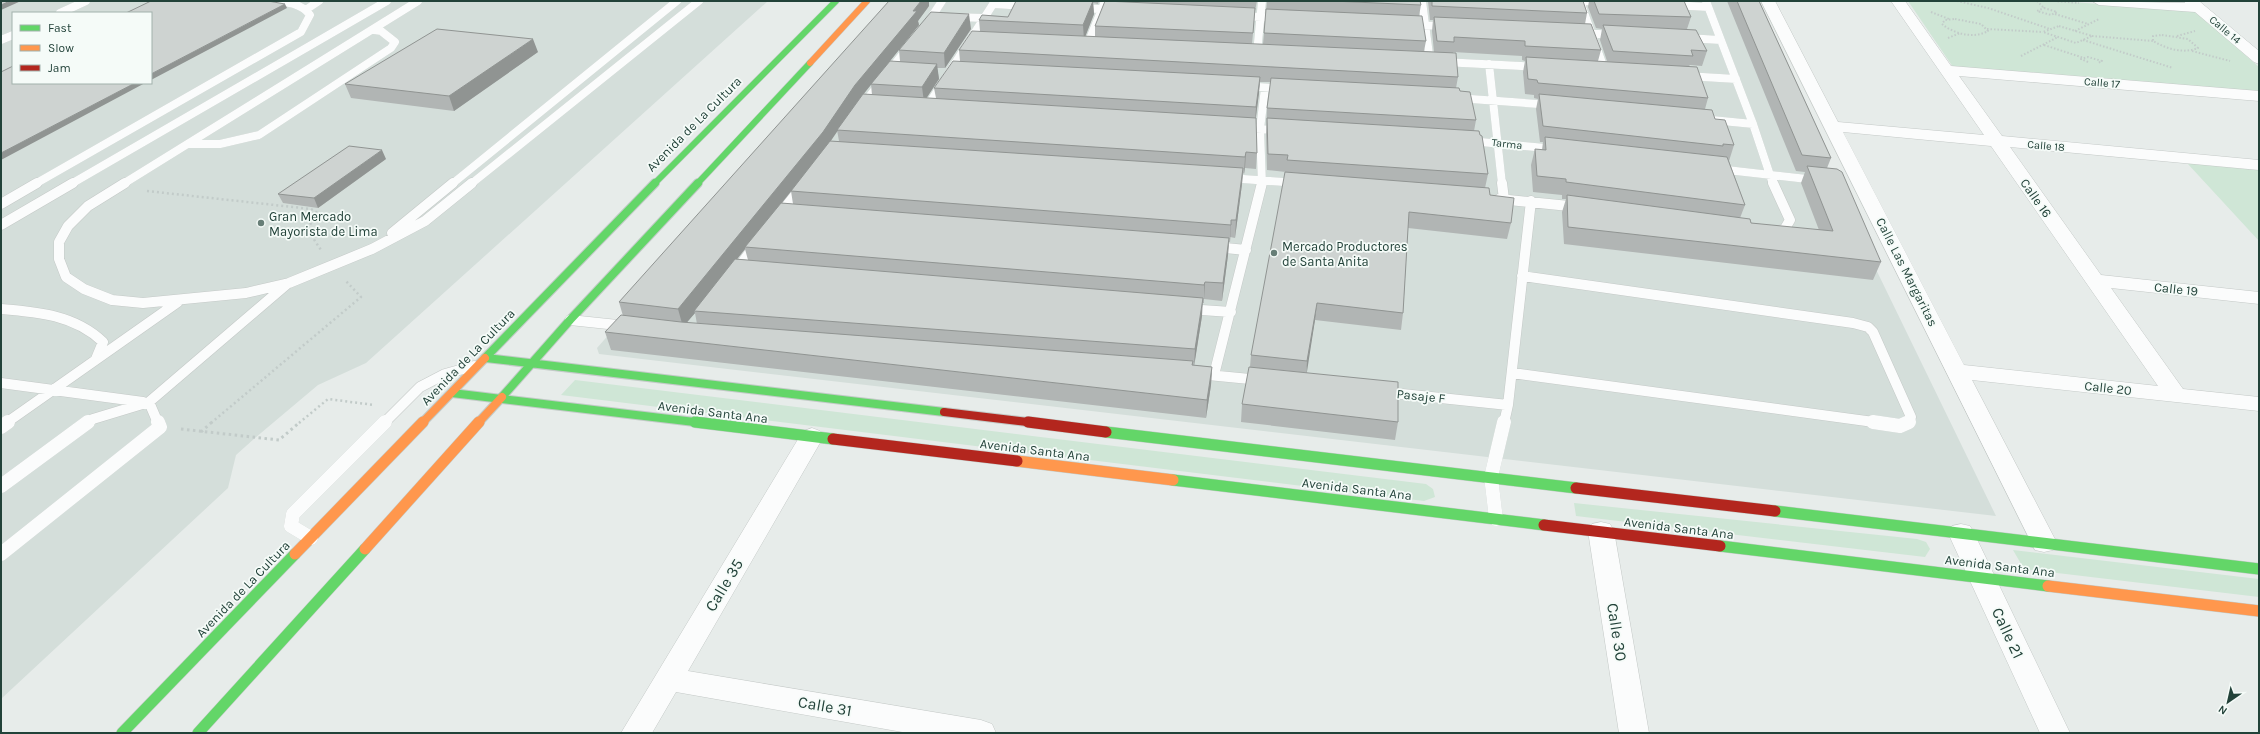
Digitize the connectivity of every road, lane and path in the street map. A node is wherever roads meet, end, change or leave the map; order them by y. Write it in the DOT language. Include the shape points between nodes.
graph roads {
  1 [pos="86,1"];
  2 [pos="273,1"];
  3 [pos="319,1"];
  4 [pos="387,1"];
  5 [pos="391,1"];
  6 [pos="418,1"];
  7 [pos="677,1"];
  8 [pos="699,1"];
  9 [pos="836,1"];
  10 [pos="867,1"];
  11 [pos="942,1"];
  12 [pos="1105,1"];
  13 [pos="1262,1"];
  14 [pos="1422,1"];
  15 [pos="1581,1"];
  16 [pos="1768,1"];
  17 [pos="1898,1"];
  18 [pos="1957,1"];
  19 [pos="2037,1"];
  20 [pos="2099,1"];
  21 [pos="1614,2"];
  22 [pos="994,3"];
  23 [pos="1661,4"];
  24 [pos="1707,4"];
  25 [pos="2195,5"];
  26 [pos="1040,6"];
  27 [pos="1071,8"];
  28 [pos="2044,8"];
  29 [pos="307,9"];
  30 [pos="1102,9"];
  31 [pos="938,10"];
  32 [pos="1126,11"];
  33 [pos="62,12"];
  34 [pos="2055,14"];
  35 [pos="1229,16"];
  36 [pos="1261,17"];
  37 [pos="984,18"];
  38 [pos="1292,19"];
  39 [pos="382,22"];
  40 [pos="1401,24"];
  41 [pos="2088,24"];
  42 [pos="1424,25"];
  43 [pos="1455,27"];
  44 [pos="1987,29"];
  45 [pos="2051,29"];
  46 [pos="2201,29"];
  47 [pos="374,30"];
  48 [pos="1570,32"];
  49 [pos="2043,32"];
  50 [pos="1593,34"];
  51 [pos="12,35"];
  52 [pos="1625,35"];
  53 [pos="2092,36"];
  54 [pos="2177,36"];
  55 [pos="1680,38"];
  56 [pos="1,40"];
  57 [pos="1720,40"];
  58 [pos="2083,40"];
  59 [pos="2153,41"];
  60 [pos="2044,45"];
  61 [pos="1087,46"];
  62 [pos="2190,50"];
  63 [pos="1257,53"];
  64 [pos="2084,58"];
  65 [pos="2259,59"];
  66 [pos="2235,62"];
  67 [pos="1489,64"];
  68 [pos="1551,68"];
  69 [pos="2175,69"];
  70 [pos="1946,70"];
  71 [pos="1605,71"];
  72 [pos="1674,76"];
  73 [pos="1736,80"];
  74 [pos="1234,86"];
  75 [pos="1265,88"];
  76 [pos="1296,89"];
  77 [pos="2259,96"];
  78 [pos="1446,98"];
  79 [pos="1493,100"];
  80 [pos="862,104"];
  81 [pos="877,105"];
  82 [pos="1564,107"];
  83 [pos="928,108"];
  84 [pos="854,116"];
  85 [pos="1706,120"];
  86 [pos="1753,124"];
  87 [pos="1832,126"];
  88 [pos="1230,127"];
  89 [pos="1260,129"];
  90 [pos="1292,131"];
  91 [pos="1459,140"];
  92 [pos="1996,141"];
  93 [pos="1499,143"];
  94 [pos="188,144"];
  95 [pos="1563,150"];
  96 [pos="2259,165"];
  97 [pos="1705,167"];
  98 [pos="1769,175"];
  99 [pos="1216,177"];
  100 [pos="1263,180"];
  101 [pos="1826,180"];
  102 [pos="806,182"];
  103 [pos="1310,184"];
  104 [pos="1489,198"];
  105 [pos="1504,199"];
  106 [pos="1531,201"];
  107 [pos="1,204"];
  108 [pos="1586,208"];
  109 [pos="782,212"];
  110 [pos="797,214"];
  111 [pos="772,224"];
  112 [pos="1,225"];
  113 [pos="1764,232"];
  114 [pos="763,235"];
  115 [pos="1207,247"];
  116 [pos="372,249"];
  117 [pos="1246,250"];
  118 [pos="736,270"];
  119 [pos="752,271"];
  120 [pos="1522,276"];
  121 [pos="2093,280"];
  122 [pos="727,281"];
  123 [pos="289,283"];
  124 [pos="2259,298"];
  125 [pos="178,301"];
  126 [pos="1176,308"];
  127 [pos="1,309"];
  128 [pos="1231,312"];
  129 [pos="570,320"];
  130 [pos="640,328"];
  131 [pos="96,359"];
  132 [pos="482,361"];
  133 [pos="532,363"];
  134 [pos="1956,371"];
  135 [pos="1512,373"];
  136 [pos="1190,374"];
  137 [pos="1214,376"];
  138 [pos="1270,381"];
  139 [pos="1,383"];
  140 [pos="51,390"];
  141 [pos="1373,391"];
  142 [pos="452,393"];
  143 [pos="2176,395"];
  144 [pos="500,399"];
  145 [pos="149,402"];
  146 [pos="1508,404"];
  147 [pos="2259,404"];
  148 [pos="398,408"];
  149 [pos="1,427"];
  150 [pos="160,427"];
  151 [pos="812,436"];
  152 [pos="1491,477"];
  153 [pos="1,486"];
  154 [pos="1496,519"];
  155 [pos="1601,531"];
  156 [pos="1961,533"];
  157 [pos="311,538"];
  158 [pos="2044,544"];
  159 [pos="1,554"];
  160 [pos="2259,569"];
  161 [pos="1981,577"];
  162 [pos="2259,611"];
  163 [pos="668,679"];
  164 [pos="122,733"];
  165 [pos="198,733"];
  166 [pos="636,733"];
  167 [pos="981,733"];
  168 [pos="1634,733"];
  169 [pos="2055,733"];
  1 -- 33 [label="lane"];
  2 -- 29 [label="lane" via="297,4"];
  3 -- 29 [label="lane"];
  4 -- 112 [label="lane"];
  5 -- 39 [label="lane"];
  6 -- 39 [label="lane"];
  7 -- 116 [label="lane"];
  8 -- 116 [label="lane" via="425,221"];
  9 -- 132 [label="street, Avenida de La Cultura" via="713,123"];
  10 -- 129 [label="street"];
  11 -- 31 [label="lane"];
  12 -- 30 [label="lane"];
  13 -- 36 [label="lane"];
  14 -- 42 [label="lane"];
  15 -- 21 [label="lane"];
  15 -- 50 [label="lane"];
  16 -- 87 [label="street, Calle Las Margaritas"];
  17 -- 70 [label="street, Calle 16"];
  18 -- 45 [label="path" via="1988,8"];
  19 -- 28 [label="path"];
  20 -- 25 [label="street"];
  22 -- 26 [label="lane"];
  22 -- 37 [label="lane"];
  23 -- 24 [label="lane"];
  24 -- 57 [label="lane"];
  25 -- 65 [label="street, Calle 14"];
  27 -- 30 [label="lane"];
  28 -- 34 [label="path" via="2057,12"];
  28 -- 34 [label="path" via="2037,11"];
  29 -- 107 [label="lane" via="310,15 301,32"];
  30 -- 32 [label="lane"];
  30 -- 61 [label="lane"];
  31 -- 37 [label="lane" via="951,17"];
  31 -- 80 [label="lane" via="893,71"];
  34 -- 41 [label="path"];
  35 -- 36 [label="lane"];
  36 -- 38 [label="lane"];
  36 -- 63 [label="lane"];
  37 -- 83 [label="lane" via="974,40"];
  39 -- 47 [label="lane"];
  40 -- 42 [label="lane"];
  42 -- 43 [label="lane"];
  42 -- 67 [label="lane" via="1426,61"];
  44 -- 44 [label="path" via="1981,24 1962,19 1942,22 1948,29 1968,34 1986,33"];
  44 -- 49 [label="path"];
  45 -- 49 [label="path"];
  45 -- 53 [label="path" via="2059,26"];
  46 -- 54 [label="path"];
  47 -- 94 [label="lane"];
  47 -- 94 [label="lane" via="381,31 395,42 391,48 259,134 220,144"];
  48 -- 50 [label="lane"];
  49 -- 58 [label="path" via="2076,43"];
  50 -- 52 [label="lane"];
  50 -- 71 [label="lane"];
  51 -- 56 [label="lane"];
  53 -- 58 [label="path"];
  53 -- 59 [label="path"];
  54 -- 59 [label="path" via="2156,35 2153,36"];
  54 -- 62 [label="path" via="2198,46 2195,50"];
  55 -- 57 [label="lane"];
  57 -- 73 [label="lane"];
  58 -- 69 [label="path"];
  59 -- 62 [label="path" via="2169,48"];
  60 -- 64 [label="path"];
  62 -- 66 [label="path"];
  64 -- 64 [label="path" via="2088,56 2102,61 2095,64 2082,59"];
  67 -- 68 [label="lane"];
  67 -- 79 [label="lane"];
  70 -- 77 [label="street, Calle 17"];
  70 -- 92 [label="street, Calle 16"];
  72 -- 73 [label="lane"];
  73 -- 86 [label="lane"];
  74 -- 75 [label="lane"];
  75 -- 76 [label="lane"];
  75 -- 89 [label="lane"];
  78 -- 79 [label="lane"];
  79 -- 82 [label="lane"];
  79 -- 93 [label="lane"];
  80 -- 81 [label="lane"];
  80 -- 84 [label="lane"];
  85 -- 86 [label="lane"];
  86 -- 98 [label="lane"];
  87 -- 92 [label="street, Calle 18"];
  87 -- 134 [label="street, Calle Las Margaritas" via="1855,183"];
  88 -- 89 [label="lane"];
  89 -- 90 [label="lane"];
  89 -- 100 [label="lane"];
  91 -- 93 [label="lane, Tarma"];
  92 -- 96 [label="street, Calle 18"];
  92 -- 121 [label="street, Calle 16"];
  93 -- 95 [label="lane, Tarma"];
  93 -- 105 [label="lane"];
  94 -- 125 [label="lane" via="88,206 68,226 59,242 59,259 66,277 84,289 112,300 143,303"];
  97 -- 98 [label="lane"];
  98 -- 101 [label="lane"];
  98 -- 113 [label="lane" via="1790,220 1784,230"];
  99 -- 100 [label="lane"];
  100 -- 103 [label="lane"];
  100 -- 117 [label="lane"];
  102 -- 109 [label="lane"];
  104 -- 105 [label="lane"];
  105 -- 106 [label="lane"];
  106 -- 108 [label="lane"];
  106 -- 120 [label="lane"];
  109 -- 110 [label="lane"];
  109 -- 111 [label="lane"];
  114 -- 118 [label="lane"];
  115 -- 117 [label="lane"];
  116 -- 123 [label="lane"];
  117 -- 128 [label="lane"];
  118 -- 119 [label="lane"];
  118 -- 122 [label="lane"];
  120 -- 135 [label="lane"];
  120 -- 135 [label="lane" via="1853,322 1868,327 1873,332 1911,417 1909,424 1900,426"];
  121 -- 124 [label="street, Calle 19"];
  121 -- 143 [label="street, Calle 16"];
  123 -- 125 [label="lane" via="246,293"];
  123 -- 145 [label="lane"];
  125 -- 131 [label="lane"];
  126 -- 128 [label="lane"];
  127 -- 131 [label="lane" via="49,315 76,324 97,335 103,342"];
  128 -- 137 [label="lane"];
  129 -- 130 [label="lane"];
  129 -- 133 [label="street"];
  131 -- 140 [label="lane"];
  132 -- 133 [label="street, Avenida Santa Ana"];
  132 -- 142 [label="street, Avenida de La Cultura"];
  132 -- 148 [label="lane" via="445,374 420,387"];
  133 -- 144 [label="street"];
  133 -- 152 [label="street, Avenida Santa Ana"];
  134 -- 143 [label="street, Calle 20"];
  134 -- 158 [label="street, Calle Las Margaritas"];
  135 -- 146 [label="lane"];
  136 -- 137 [label="lane"];
  137 -- 138 [label="lane"];
  139 -- 140 [label="lane"];
  140 -- 145 [label="lane"];
  140 -- 149 [label="lane"];
  141 -- 146 [label="lane, Pasaje F"];
  142 -- 144 [label="street, Avenida Santa Ana"];
  142 -- 157 [label="street, Avenida de La Cultura"];
  143 -- 147 [label="street, Calle 20"];
  144 -- 151 [label="street, Avenida Santa Ana"];
  144 -- 165 [label="street"];
  145 -- 150 [label="lane"];
  145 -- 153 [label="lane" via="93,418"];
  146 -- 152 [label="lane"];
  148 -- 150 [label="path" via="328,399 279,440"];
  148 -- 157 [label="lane" via="293,514 291,526"];
  150 -- 159 [label="lane"];
  151 -- 154 [label="street, Avenida Santa Ana"];
  151 -- 163 [label="street, Calle 35"];
  152 -- 154 [label="lane"];
  152 -- 156 [label="street, Avenida Santa Ana"];
  154 -- 155 [label="street, Avenida Santa Ana"];
  155 -- 161 [label="street, Avenida Santa Ana"];
  155 -- 168 [label="street, Calle 30"];
  156 -- 158 [label="street, Avenida Santa Ana"];
  156 -- 161 [label="street, Calle 21"];
  157 -- 164 [label="street, Avenida de La Cultura"];
  158 -- 160 [label="street, Avenida Santa Ana"];
  161 -- 162 [label="street, Avenida Santa Ana"];
  161 -- 169 [label="street, Calle 21"];
  163 -- 166 [label="street, Calle 35"];
  163 -- 167 [label="street, Calle 31"];
}
